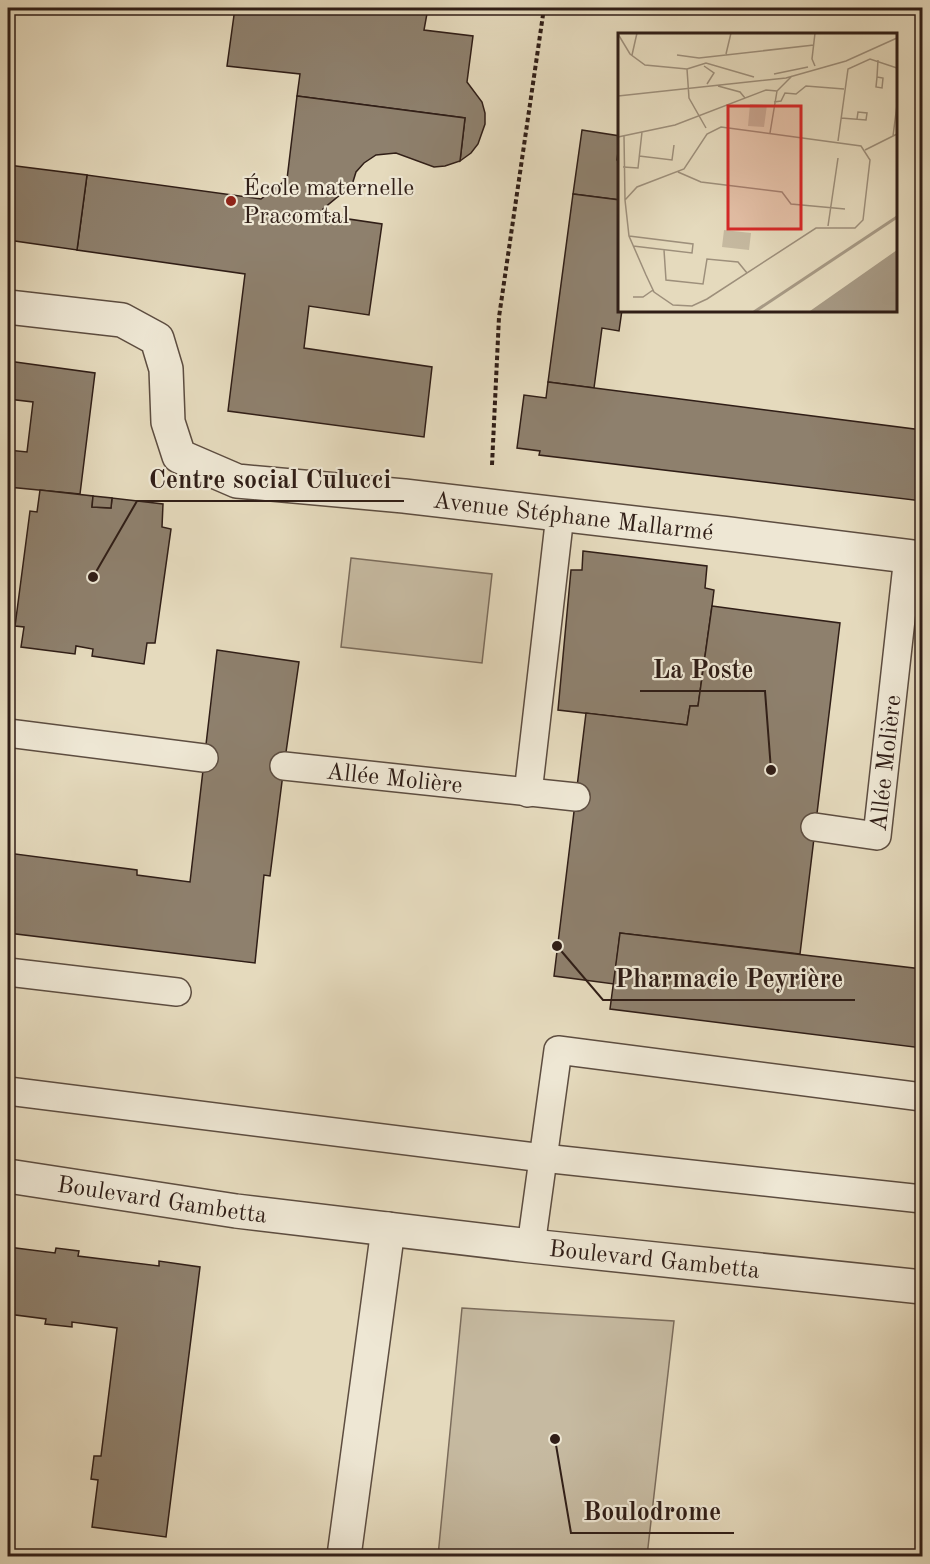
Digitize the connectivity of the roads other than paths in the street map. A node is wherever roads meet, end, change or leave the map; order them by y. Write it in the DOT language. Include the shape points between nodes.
graph roads {
  1 [pos="8,306"];
  2 [pos="560,515"];
  3 [pos="915,557"];
  4 [pos="8,733"];
  5 [pos="204,758"];
  6 [pos="284,766"];
  7 [pos="528,792"];
  8 [pos="576,797"];
  9 [pos="815,827"];
  10 [pos="8,972"];
  11 [pos="177,992"];
  12 [pos="8,1091"];
  13 [pos="922,1097"];
  14 [pos="543,1158"];
  15 [pos="8,1176"];
  16 [pos="922,1199"];
  17 [pos="388,1229"];
  18 [pos="531,1246"];
  19 [pos="922,1287"];
  20 [pos="344,1557"];
  1 -- 2 [label="street, Avenue Stéphane Mallarmé" via="122,320 156,339 166,369 168,422 179,456 237,481"];
  2 -- 3 [label="street, Avenue Stéphane Mallarmé"];
  2 -- 7 [label="lane"];
  3 -- 9 [label="lane, Allée Molière" via="877,836"];
  4 -- 5 [label="lane"];
  6 -- 7 [label="lane, Allée Molière"];
  7 -- 8 [label="lane, Allée Molière"];
  10 -- 11 [label="lane"];
  12 -- 14 [label="lane"];
  13 -- 14 [label="lane" via="558,1050"];
  14 -- 16 [label="lane"];
  14 -- 18 [label="lane"];
  15 -- 17 [label="street, Boulevard Gambetta" via="236,1211"];
  17 -- 18 [label="street, Boulevard Gambetta"];
  17 -- 20 [label="street"];
  18 -- 19 [label="street, Boulevard Gambetta"];
}
